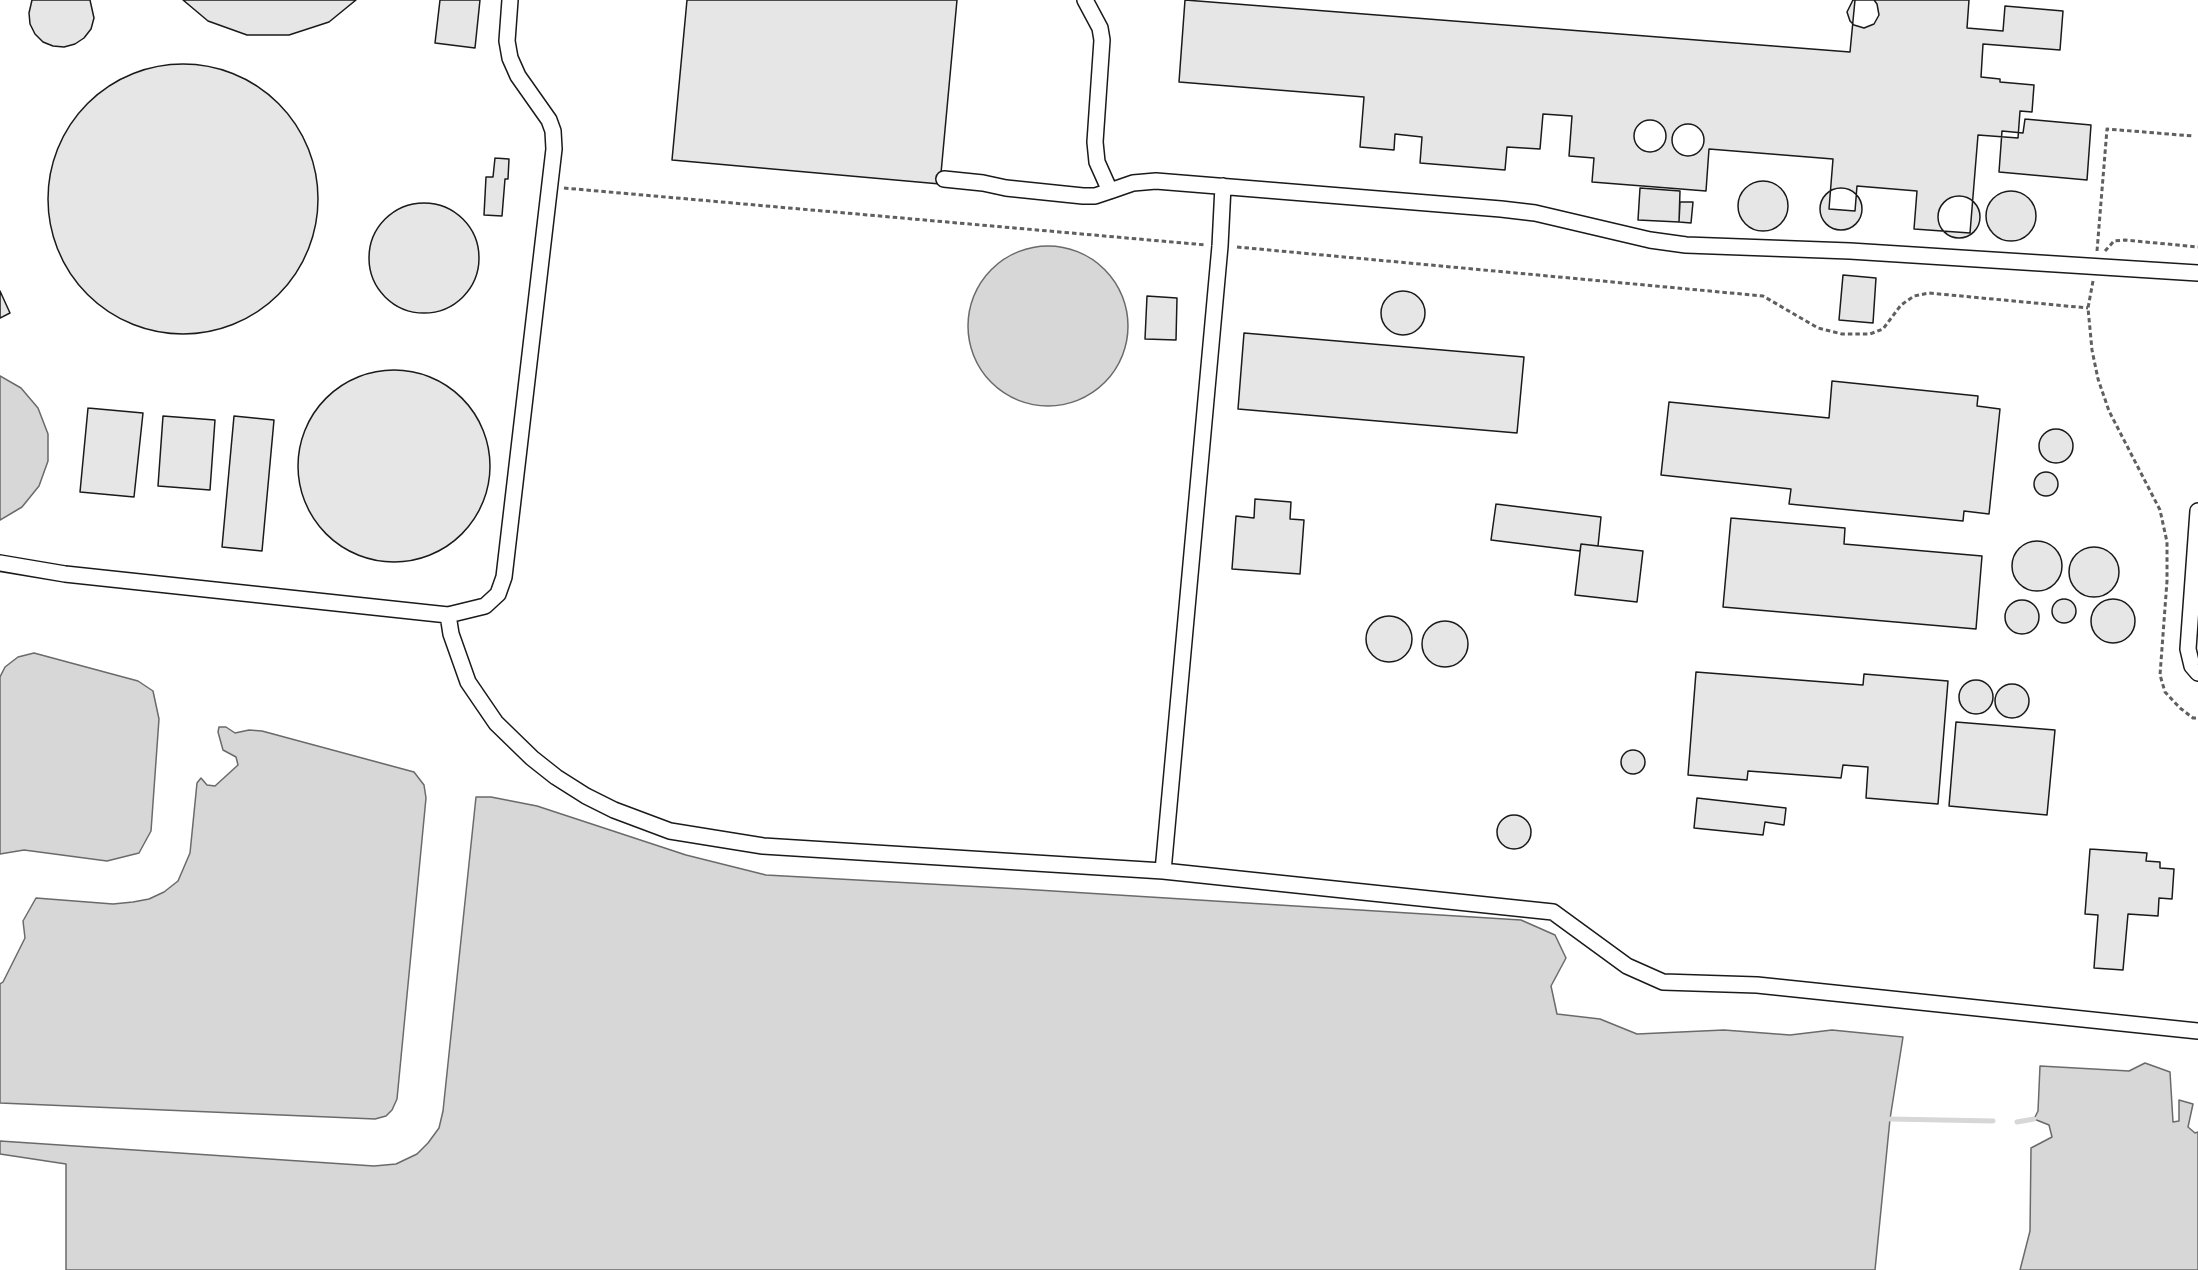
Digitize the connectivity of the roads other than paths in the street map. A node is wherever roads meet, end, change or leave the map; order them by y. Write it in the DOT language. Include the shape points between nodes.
graph roads {
  1 [pos="510,0"];
  2 [pos="1085,0"];
  3 [pos="944,179"];
  4 [pos="1223,186"];
  5 [pos="1110,191"];
  6 [pos="2198,273"];
  7 [pos="2198,511"];
  8 [pos="0,563"];
  9 [pos="448,615"];
  10 [pos="2198,673"];
  11 [pos="1163,871"];
  12 [pos="2198,1031"];
  1 -- 9 [label="street" via="510,58 549,120 554,148 504,576 498,594 485,606"];
  2 -- 5 [label="street" via="1102,40 1095,142 1097,162"];
  3 -- 5 [label="street" via="1083,196"];
  4 -- 5 [label="street" via="1156,181"];
  4 -- 6 [label="street" via="1535,213 1686,245"];
  4 -- 11 [label="street"];
  7 -- 10 [label="street" via="2188,649"];
  8 -- 9 [label="street" via="65,574"];
  9 -- 11 [label="street" via="468,682 514,742 586,796 661,828 763,846"];
  11 -- 12 [label="street" via="1553,912 1627,966 1663,982 1757,985"];
}
